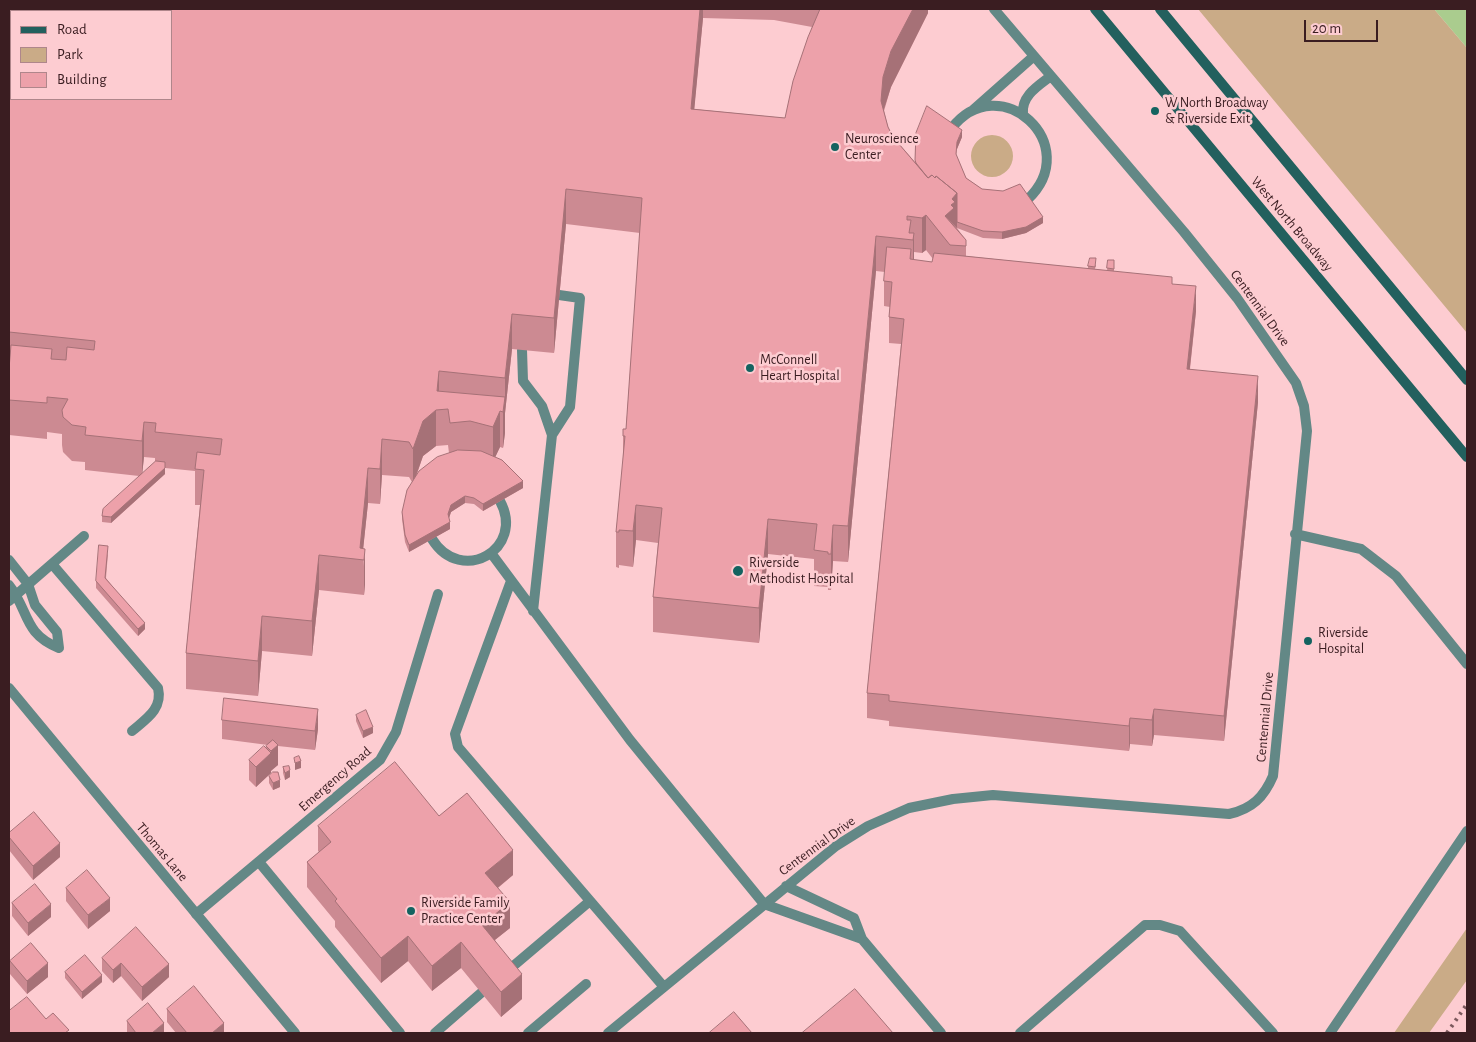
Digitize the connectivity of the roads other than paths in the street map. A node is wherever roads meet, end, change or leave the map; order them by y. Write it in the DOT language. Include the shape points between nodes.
graph roads {
  1 [pos="994,9"];
  2 [pos="1095,9"];
  3 [pos="1160,9"];
  4 [pos="1034,56"];
  5 [pos="1051,76"];
  6 [pos="970,112"];
  7 [pos="1022,114"];
  8 [pos="951,129"];
  9 [pos="1027,200"];
  10 [pos="559,295"];
  11 [pos="522,350"];
  12 [pos="1467,380"];
  13 [pos="552,435"];
  14 [pos="1467,457"];
  15 [pos="500,501"];
  16 [pos="1295,534"];
  17 [pos="84,536"];
  18 [pos="432,540"];
  19 [pos="491,553"];
  20 [pos="9,560"];
  21 [pos="52,564"];
  22 [pos="511,580"];
  23 [pos="28,584"];
  24 [pos="9,585"];
  25 [pos="438,594"];
  26 [pos="13,598"];
  27 [pos="534,611"];
  28 [pos="1467,664"];
  29 [pos="9,688"];
  30 [pos="132,731"];
  31 [pos="1467,832"];
  32 [pos="259,862"];
  33 [pos="786,886"];
  34 [pos="590,901"];
  35 [pos="764,904"];
  36 [pos="196,914"];
  37 [pos="862,939"];
  38 [pos="503,974"];
  39 [pos="586,984"];
  40 [pos="664,987"];
  41 [pos="480,993"];
  42 [pos="611,1032"];
  43 [pos="295,1033"];
  44 [pos="400,1033"];
  45 [pos="435,1033"];
  46 [pos="528,1033"];
  47 [pos="941,1033"];
  48 [pos="1020,1033"];
  49 [pos="1273,1033"];
  50 [pos="1330,1033"];
  1 -- 4 [label="street, Centennial Drive"];
  2 -- 14 [label="main road, West North Broadway"];
  3 -- 12 [label="main road"];
  4 -- 5 [label="street, Centennial Drive"];
  4 -- 6 [label="street"];
  5 -- 7 [label="street" via="1027,96"];
  5 -- 16 [label="street, Centennial Drive" via="1216,271 1296,383 1304,406 1307,431"];
  6 -- 7 [label="street" via="997,106"];
  6 -- 8 [label="street"];
  7 -- 9 [label="street" via="1041,134 1047,161 1043,178"];
  10 -- 13 [label="street" via="580,298 570,407"];
  11 -- 13 [label="street" via="523,381 542,406"];
  13 -- 27 [label="street"];
  15 -- 19 [label="street" via="506,512 507,526 503,538"];
  16 -- 28 [label="street" via="1362,549 1396,576"];
  16 -- 33 [label="street, Centennial Drive" via="1275,766 1268,789 1250,807 1221,814 993,795 953,799 909,808 868,826 836,846"];
  17 -- 21 [label="street"];
  18 -- 19 [label="street" via="439,550 455,560 474,561"];
  19 -- 22 [label="street"];
  20 -- 23 [label="street"];
  21 -- 23 [label="street"];
  21 -- 30 [label="street" via="158,688 157,708"];
  22 -- 27 [label="street"];
  22 -- 34 [label="street" via="454,734 458,747"];
  23 -- 26 [label="street"];
  23 -- 26 [label="street" via="35,605 58,632 59,648 45,642 24,618"];
  24 -- 26 [label="street"];
  25 -- 32 [label="street, Emergency Road" via="396,732 386,750 372,768"];
  27 -- 35 [label="street" via="630,740"];
  29 -- 36 [label="street, Thomas Lane"];
  31 -- 50 [label="street"];
  32 -- 36 [label="street, Emergency Road"];
  32 -- 44 [label="street"];
  33 -- 35 [label="street, Centennial Drive"];
  33 -- 37 [label="street" via="854,918"];
  34 -- 38 [label="street"];
  34 -- 40 [label="street"];
  35 -- 37 [label="street"];
  35 -- 40 [label="street, Centennial Drive"];
  36 -- 43 [label="street, Thomas Lane"];
  37 -- 47 [label="street"];
  39 -- 46 [label="street"];
  40 -- 42 [label="street, Centennial Drive"];
  41 -- 45 [label="street"];
  48 -- 49 [label="street" via="1145,926 1160,925 1180,931"];
}
